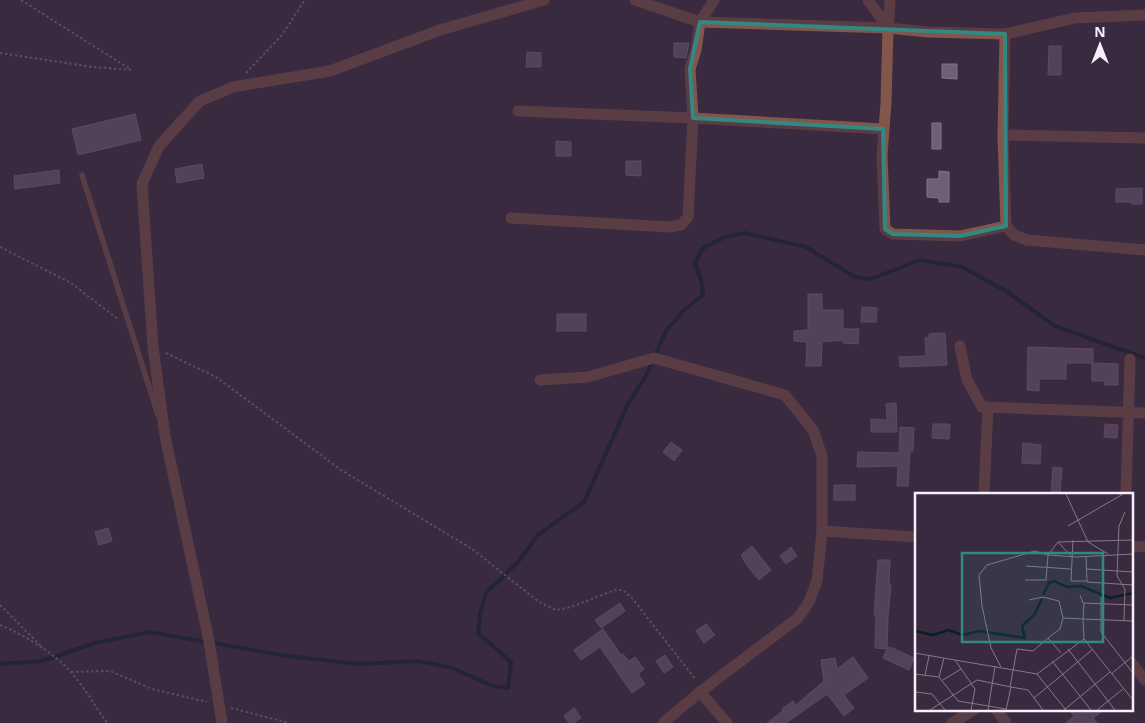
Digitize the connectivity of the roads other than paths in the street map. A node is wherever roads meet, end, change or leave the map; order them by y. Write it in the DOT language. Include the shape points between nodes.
graph roads {
  1 [pos="544,0"];
  2 [pos="635,0"];
  3 [pos="714,0"];
  4 [pos="868,0"];
  5 [pos="890,0"];
  6 [pos="1145,15"];
  7 [pos="700,22"];
  8 [pos="888,28"];
  9 [pos="1006,34"];
  10 [pos="518,111"];
  11 [pos="693,118"];
  12 [pos="883,129"];
  13 [pos="1003,135"];
  14 [pos="1145,138"];
  15 [pos="82,176"];
  16 [pos="510,218"];
  17 [pos="1006,226"];
  18 [pos="1145,250"];
  19 [pos="960,346"];
  20 [pos="1130,359"];
  21 [pos="540,380"];
  22 [pos="988,407"];
  23 [pos="1129,413"];
  24 [pos="1145,413"];
  25 [pos="165,436"];
  26 [pos="984,493"];
  27 [pos="1126,493"];
  28 [pos="822,532"];
  29 [pos="915,537"];
  30 [pos="1132,546"];
  31 [pos="1145,546"];
  32 [pos="1132,663"];
  33 [pos="1145,680"];
  34 [pos="702,691"];
  35 [pos="973,710"];
  36 [pos="997,710"];
  37 [pos="222,723"];
  38 [pos="663,723"];
  39 [pos="727,723"];
  40 [pos="952,723"];
  41 [pos="1006,723"];
  1 -- 25 [label="street" via="440,30 330,71 233,87 200,101 159,146 142,184 153,347"];
  2 -- 7 [label="street"];
  3 -- 7 [label="street"];
  4 -- 8 [label="street"];
  5 -- 8 [label="street"];
  6 -- 9 [label="street" via="1075,18"];
  7 -- 8 [label="street"];
  7 -- 11 [label="street" via="690,69"];
  8 -- 9 [label="street"];
  8 -- 12 [label="street"];
  9 -- 13 [label="street"];
  10 -- 11 [label="street"];
  11 -- 12 [label="street"];
  11 -- 16 [label="street" via="688,217 681,225"];
  12 -- 17 [label="street" via="884,229 893,234 960,236"];
  13 -- 14 [label="street"];
  13 -- 17 [label="street"];
  15 -- 25 [label="lane"];
  17 -- 18 [label="street" via="1014,236 1027,240"];
  19 -- 22 [label="street" via="966,380 982,407"];
  20 -- 23 [label="street"];
  21 -- 28 [label="street" via="588,376 654,358 785,395 813,430 822,456"];
  22 -- 23 [label="street"];
  22 -- 26 [label="street"];
  23 -- 24 [label="street"];
  23 -- 27 [label="street"];
  25 -- 37 [label="street"];
  28 -- 29 [label="street"];
  28 -- 34 [label="street" via="817,581 798,618"];
  30 -- 31 [label="street"];
  32 -- 33 [label="street"];
  34 -- 38 [label="street"];
  34 -- 39 [label="street"];
  35 -- 40 [label="street"];
  36 -- 41 [label="street"];
}
